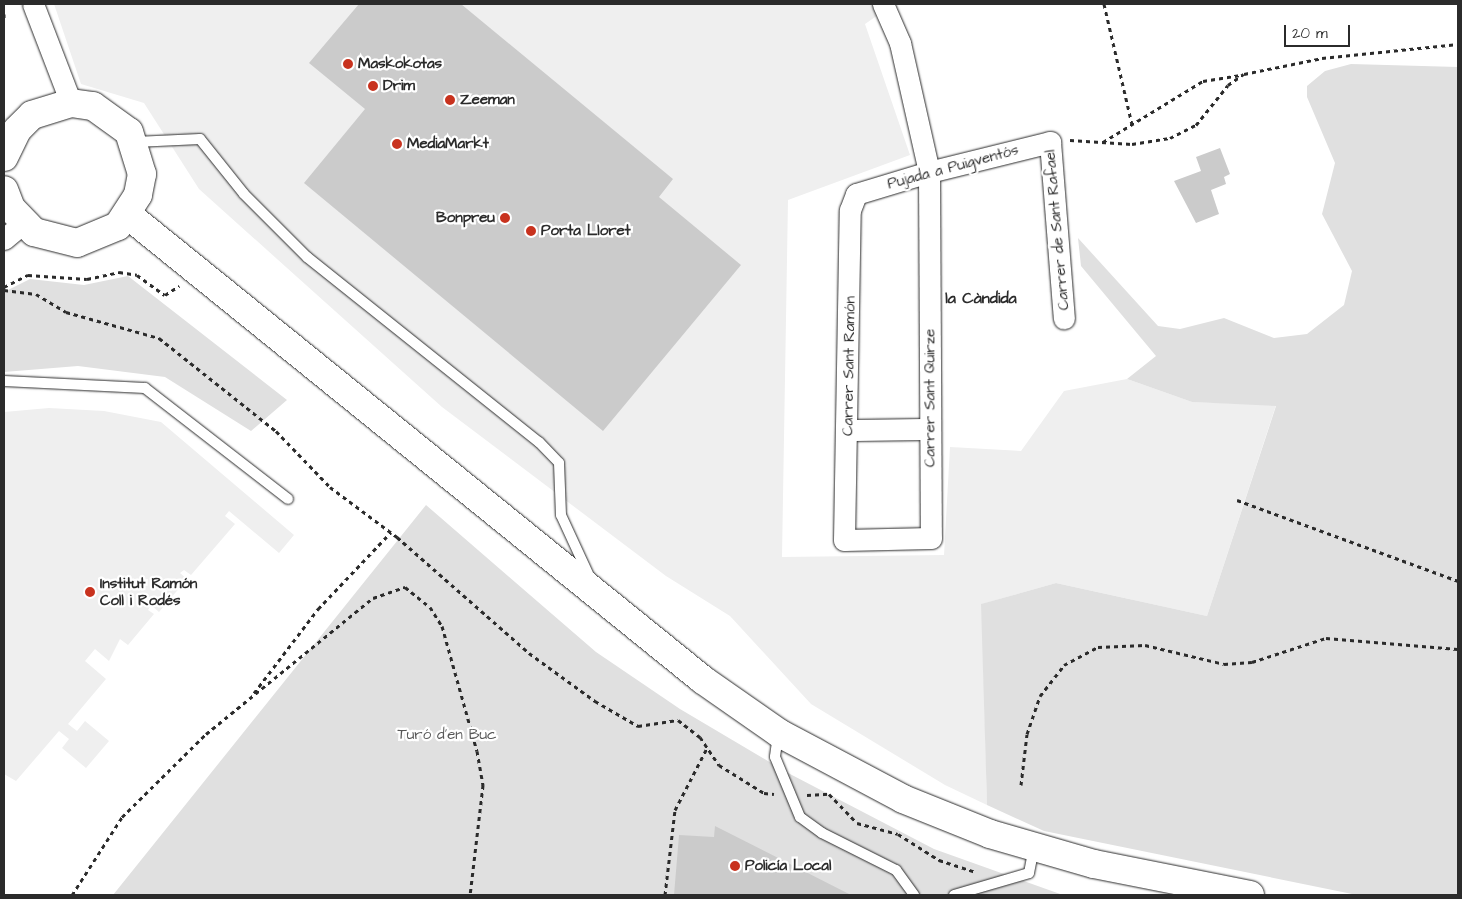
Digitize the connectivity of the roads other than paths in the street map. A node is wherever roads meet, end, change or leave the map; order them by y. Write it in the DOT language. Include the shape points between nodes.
graph roads {
  1 [pos="33,4"];
  2 [pos="883,4"];
  3 [pos="71,103"];
  4 [pos="10,125"];
  5 [pos="135,142"];
  6 [pos="1050,142"];
  7 [pos="4,157"];
  8 [pos="929,172"];
  9 [pos="4,190"];
  10 [pos="856,194"];
  11 [pos="128,215"];
  12 [pos="13,231"];
  13 [pos="1064,318"];
  14 [pos="4,381"];
  15 [pos="930,429"];
  16 [pos="848,430"];
  17 [pos="288,499"];
  18 [pos="844,540"];
  19 [pos="601,598"];
  20 [pos="779,733"];
  21 [pos="1034,847"];
  22 [pos="914,895"];
  23 [pos="954,895"];
  24 [pos="1250,895"];
  1 -- 3 [label="street"];
  2 -- 8 [label="street, Carrer Sant Quirze" via="900,43"];
  3 -- 4 [label="main road" via="51,106"];
  3 -- 5 [label="main road" via="93,106 113,116"];
  4 -- 7 [label="main road"];
  5 -- 11 [label="main road" via="142,174"];
  5 -- 19 [label="lane" via="200,139 244,194 307,257 539,442 559,463 561,515"];
  6 -- 8 [label="street, Pujada a Puigventós"];
  6 -- 13 [label="street, Carrer de Sant Rafael"];
  8 -- 10 [label="street, Pujada a Puigventós"];
  8 -- 15 [label="street, Carrer Sant Quirze"];
  9 -- 12 [label="main road"];
  10 -- 16 [label="street, Carrer Sant Ramón" via="850,210"];
  11 -- 12 [label="main road" via="105,234 77,243"];
  11 -- 19 [label="main road"];
  14 -- 17 [label="lane" via="145,388"];
  15 -- 16 [label="street"];
  15 -- 18 [label="street, Carrer Sant Quirze" via="931,538"];
  16 -- 18 [label="street, Carrer Sant Ramón"];
  19 -- 20 [label="main road" via="703,680"];
  20 -- 21 [label="main road" via="903,799"];
  20 -- 22 [label="lane" via="775,757 807,824 896,870"];
  21 -- 23 [label="lane" via="1029,873"];
  21 -- 24 [label="main road" via="1094,864"];
}
